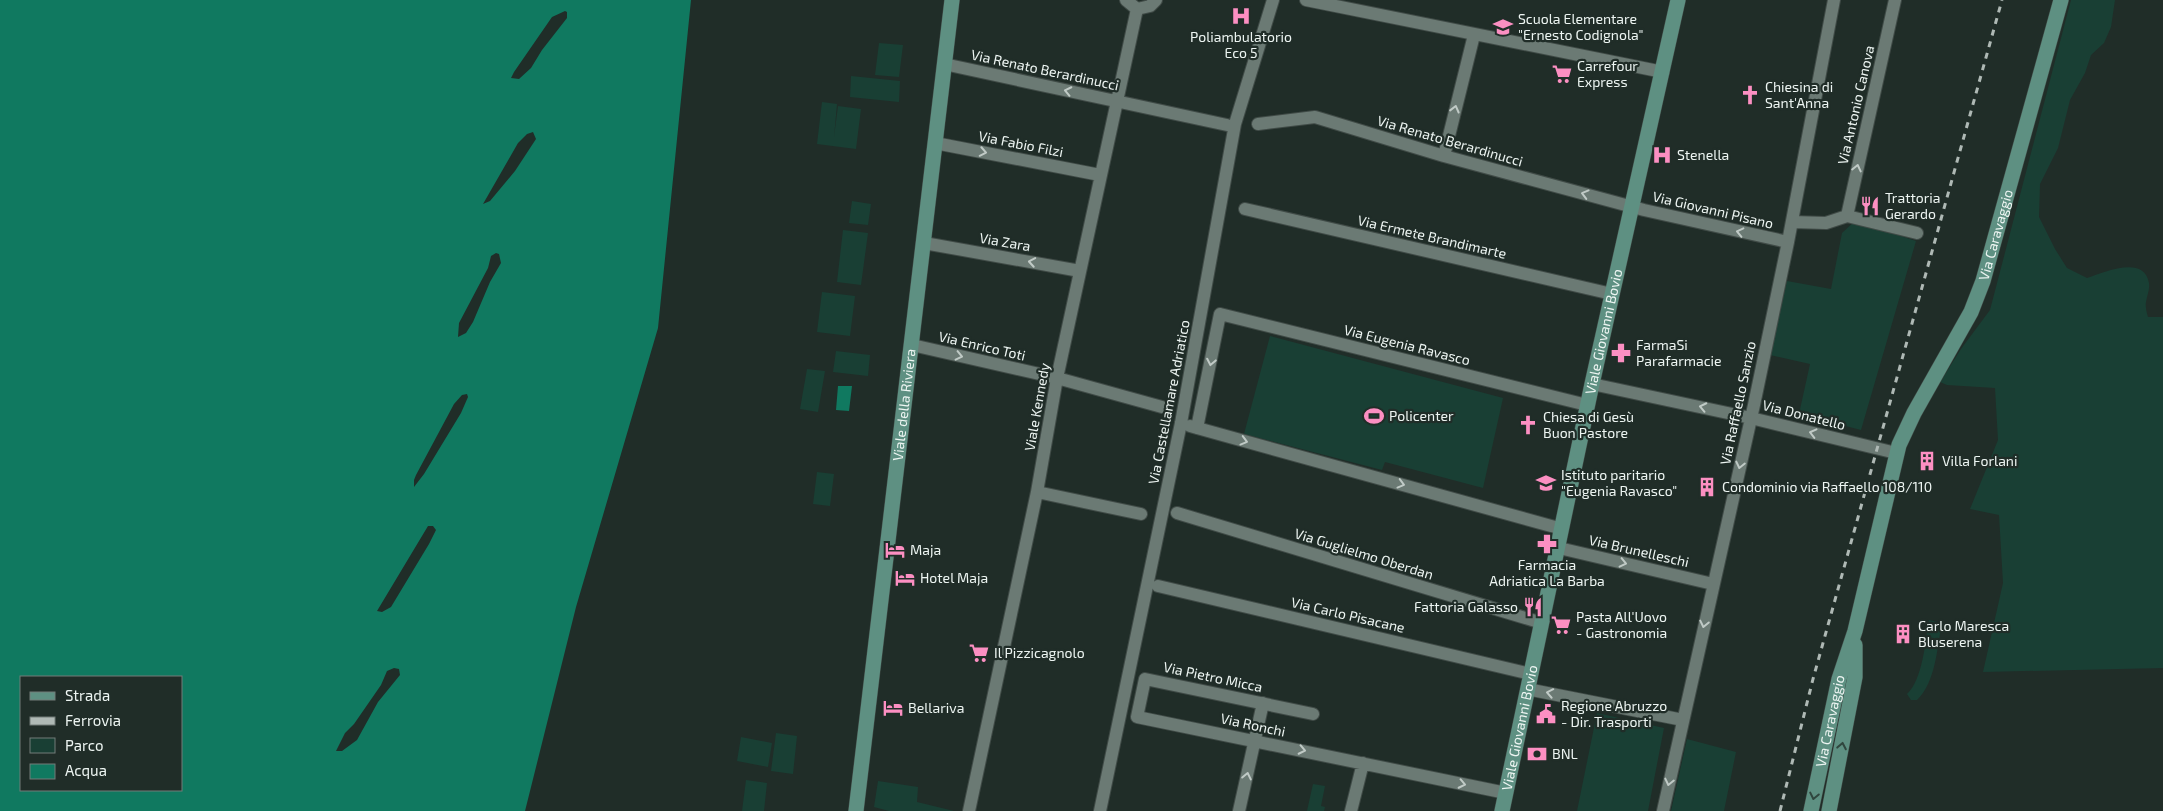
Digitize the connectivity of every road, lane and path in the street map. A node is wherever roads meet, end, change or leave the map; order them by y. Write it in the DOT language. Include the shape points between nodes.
graph roads {
  1 [pos="952,0"];
  2 [pos="1126,0"];
  3 [pos="1156,0"];
  4 [pos="1273,0"];
  5 [pos="1306,0"];
  6 [pos="1678,0"];
  7 [pos="1834,0"];
  8 [pos="1894,0"];
  9 [pos="2061,0"];
  10 [pos="1136,9"];
  11 [pos="1474,35"];
  12 [pos="944,64"];
  13 [pos="1663,72"];
  14 [pos="1116,101"];
  15 [pos="1258,124"];
  16 [pos="1227,125"];
  17 [pos="935,143"];
  18 [pos="1444,156"];
  19 [pos="1100,175"];
  20 [pos="1632,207"];
  21 [pos="1245,209"];
  22 [pos="1846,216"];
  23 [pos="1792,222"];
  24 [pos="1917,233"];
  25 [pos="1788,242"];
  26 [pos="924,243"];
  27 [pos="1080,271"];
  28 [pos="1612,294"];
  29 [pos="912,345"];
  30 [pos="1057,378"];
  31 [pos="1592,384"];
  32 [pos="1587,405"];
  33 [pos="1162,407"];
  34 [pos="1751,418"];
  35 [pos="1181,424"];
  36 [pos="1197,428"];
  37 [pos="1894,454"];
  38 [pos="1038,492"];
  39 [pos="1176,513"];
  40 [pos="1141,514"];
  41 [pos="1562,529"];
  42 [pos="1559,548"];
  43 [pos="1713,584"];
  44 [pos="1158,586"];
  45 [pos="1542,623"];
  46 [pos="1856,630"];
  47 [pos="1531,674"];
  48 [pos="1528,689"];
  49 [pos="1263,703"];
  50 [pos="1313,714"];
  51 [pos="1137,716"];
  52 [pos="1684,720"];
  53 [pos="1255,740"];
  54 [pos="1363,763"];
  55 [pos="1506,793"];
  56 [pos="974,810"];
  57 [pos="856,811"];
  58 [pos="1100,811"];
  59 [pos="1239,811"];
  60 [pos="1351,811"];
  61 [pos="1502,811"];
  62 [pos="1663,811"];
  63 [pos="1811,811"];
  64 [pos="1829,811"];
  1 -- 12 [label="street, Viale della Riviera"];
  2 -- 10 [label="street"];
  3 -- 10 [label="street" via="1150,6"];
  4 -- 35 [label="street, Via Castellamare Adriatico" via="1235,124"];
  5 -- 11 [label="street"];
  6 -- 13 [label="street, Viale Giovanni Bovio"];
  7 -- 23 [label="street, Via Raffaello Sanzio"];
  22 -- 8 [label="street, Via Antonio Canova, one-way"];
  9 -- 37 [label="street, Via Caravaggio" via="1983,281 1971,312 1906,426"];
  10 -- 14 [label="street, Viale Kennedy"];
  11 -- 13 [label="street"];
  18 -- 11 [label="street, one-way"];
  14 -- 12 [label="street, Via Renato Berardinucci, one-way"];
  12 -- 17 [label="street, Viale della Riviera"];
  13 -- 20 [label="street, Viale Giovanni Bovio"];
  14 -- 16 [label="street, Via Renato Berardinucci"];
  14 -- 19 [label="street, Viale Kennedy"];
  15 -- 18 [label="street, Via Renato Berardinucci" via="1315,117"];
  17 -- 19 [label="street, Via Fabio Filzi, one-way"];
  17 -- 26 [label="street, Viale della Riviera"];
  20 -- 18 [label="street, Via Renato Berardinucci, one-way"];
  19 -- 27 [label="street, Viale Kennedy"];
  25 -- 20 [label="street, Via Giovanni Pisano, one-way"];
  20 -- 28 [label="street, Viale Giovanni Bovio"];
  21 -- 28 [label="street, Via Ermete Brandimarte"];
  22 -- 23 [label="street, Via Giovanni Pisano" via="1826,223"];
  22 -- 24 [label="street, Via Giovanni Pisano"];
  23 -- 25 [label="street, Via Raffaello Sanzio"];
  25 -- 34 [label="street, Via Raffaello Sanzio"];
  27 -- 26 [label="street, Via Zara, one-way"];
  26 -- 29 [label="street, Viale della Riviera"];
  27 -- 30 [label="street, Viale Kennedy"];
  28 -- 31 [label="street, Viale Giovanni Bovio"];
  29 -- 30 [label="street, Via Enrico Toti, one-way"];
  29 -- 57 [label="street, Viale della Riviera"];
  30 -- 33 [label="street, Via Enrico Toti"];
  30 -- 38 [label="street, Viale Kennedy"];
  31 -- 32 [label="street, Viale Giovanni Bovio"];
  34 -- 31 [label="street, Via Donatello, one-way"];
  32 -- 36 [label="street, Via Eugenia Ravasco, one-way" via="1220,314"];
  32 -- 41 [label="street, Viale Giovanni Bovio"];
  37 -- 34 [label="street, Via Donatello, one-way"];
  34 -- 43 [label="street, Via Raffaello Sanzio, one-way"];
  35 -- 36 [label="street"];
  35 -- 58 [label="street, Via Castellamare Adriatico"];
  36 -- 41 [label="street, one-way"];
  37 -- 46 [label="street, Via Caravaggio"];
  38 -- 40 [label="street"];
  38 -- 56 [label="street, Viale Kennedy"];
  39 -- 45 [label="street, Via Guglielmo Oberdan"];
  41 -- 42 [label="street, Viale Giovanni Bovio"];
  42 -- 43 [label="street, Via Brunelleschi, one-way"];
  42 -- 45 [label="street, Viale Giovanni Bovio"];
  43 -- 52 [label="street, Via Raffaello Sanzio, one-way"];
  44 -- 47 [label="street, Via Carlo Pisacane"];
  45 -- 47 [label="street, Viale Giovanni Bovio"];
  46 -- 63 [label="street, Via Caravaggio, one-way" via="1839,679"];
  64 -- 46 [label="street, Via Caravaggio, one-way" via="1855,677"];
  47 -- 48 [label="street, Viale Giovanni Bovio"];
  52 -- 48 [label="street, one-way"];
  48 -- 55 [label="street, Viale Giovanni Bovio"];
  49 -- 50 [label="street, Via Pietro Micca"];
  49 -- 51 [label="street, Via Pietro Micca" via="1144,679"];
  49 -- 53 [label="street"];
  51 -- 53 [label="street, Via Ronchi"];
  52 -- 62 [label="street, Via Raffaello Sanzio, one-way"];
  53 -- 54 [label="street, Via Ronchi, one-way"];
  59 -- 53 [label="street, one-way"];
  54 -- 55 [label="street, Via Ronchi, one-way"];
  54 -- 60 [label="street"];
  55 -- 61 [label="street, Viale Giovanni Bovio"];
}
